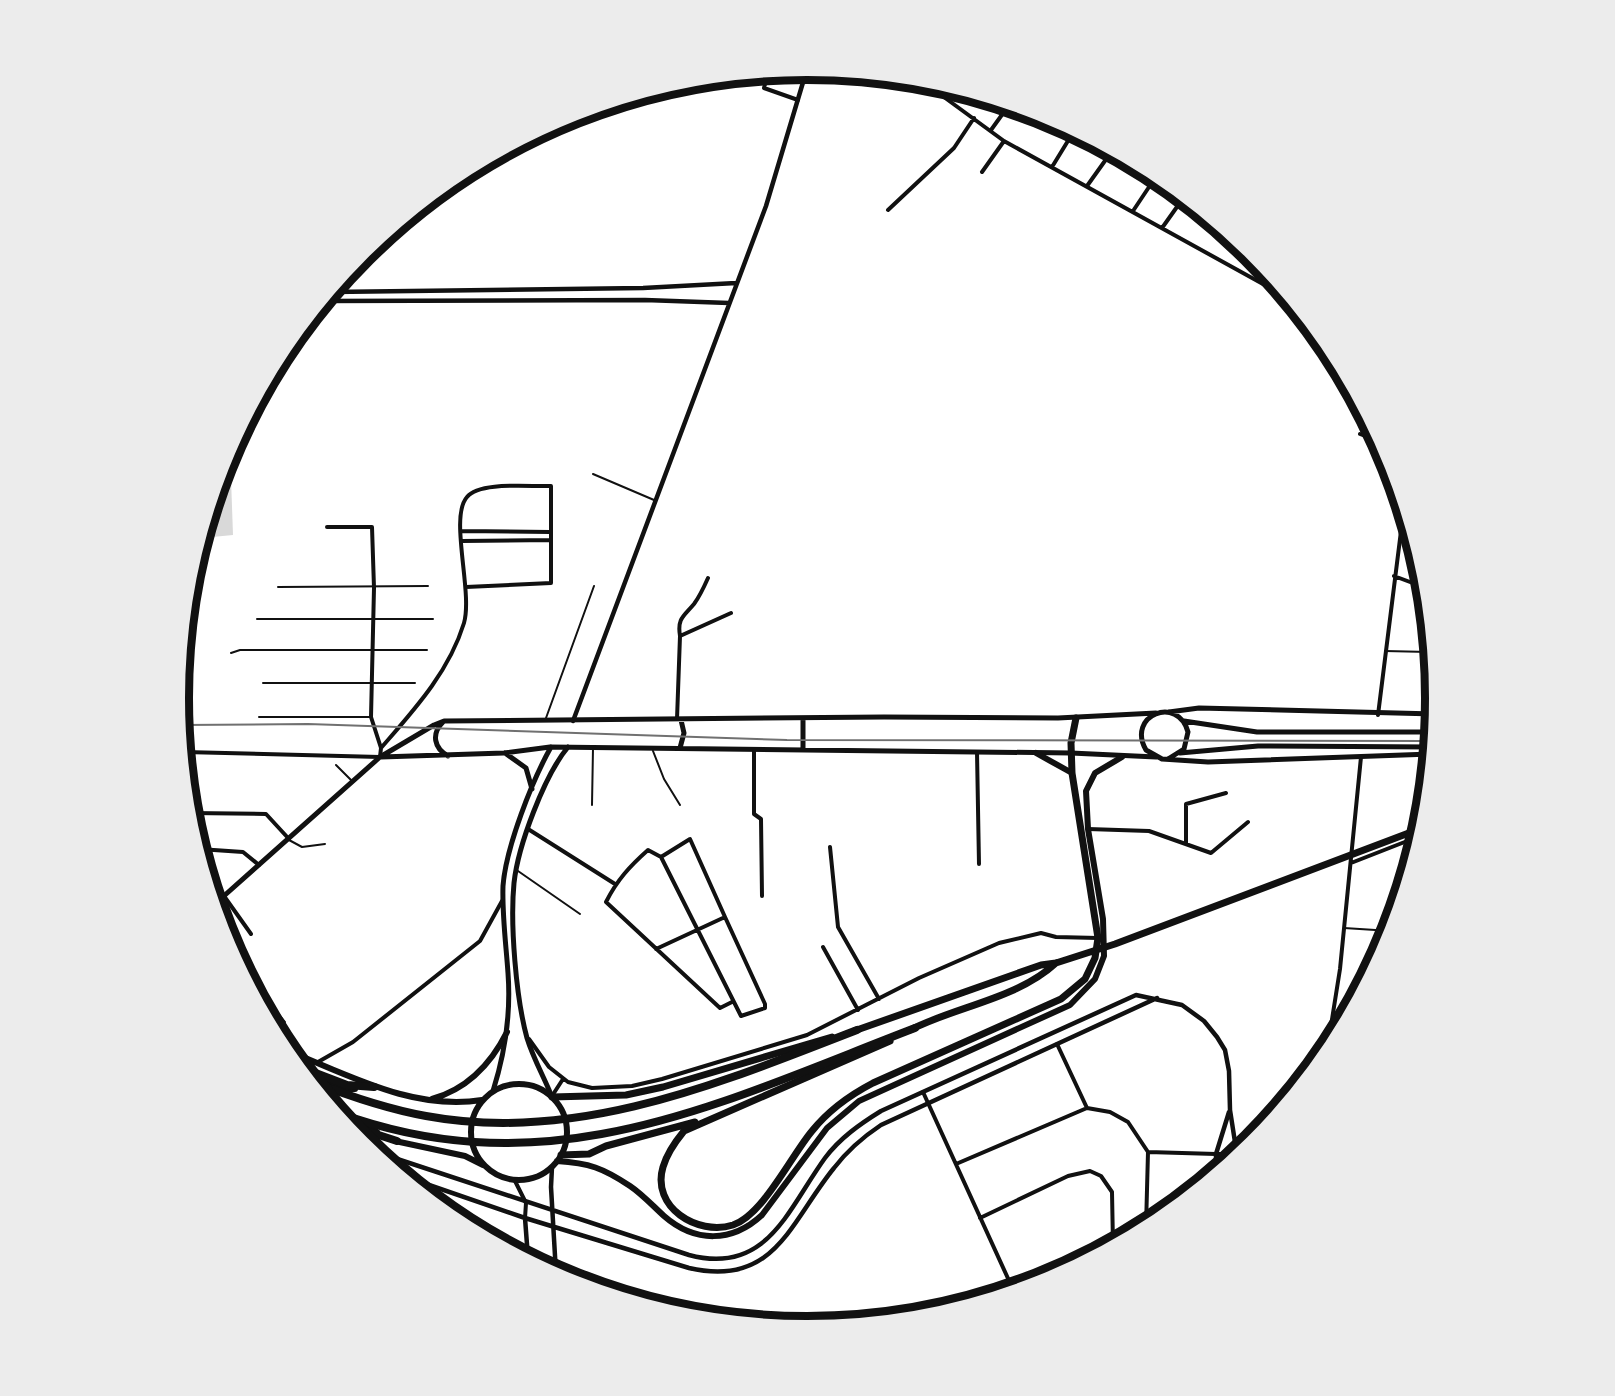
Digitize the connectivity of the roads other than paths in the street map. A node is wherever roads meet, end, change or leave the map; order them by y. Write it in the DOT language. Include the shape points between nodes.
graph roads {
  1 [pos="804,80"];
  2 [pos="766,81"];
  3 [pos="940,94"];
  4 [pos="798,100"];
  5 [pos="1004,112"];
  6 [pos="974,118"];
  7 [pos="991,130"];
  8 [pos="1070,138"];
  9 [pos="1004,141"];
  10 [pos="1108,157"];
  11 [pos="1052,167"];
  12 [pos="982,172"];
  13 [pos="1151,184"];
  14 [pos="1087,186"];
  15 [pos="1179,204"];
  16 [pos="888,210"];
  17 [pos="1133,211"];
  18 [pos="1162,228"];
  19 [pos="736,284"];
  20 [pos="1272,289"];
  21 [pos="340,292"];
  22 [pos="333,301"];
  23 [pos="729,303"];
  24 [pos="1360,434"];
  25 [pos="1368,437"];
  26 [pos="593,474"];
  27 [pos="654,500"];
  28 [pos="1401,526"];
  29 [pos="327,527"];
  30 [pos="461,531"];
  31 [pos="550,532"];
  32 [pos="551,540"];
  33 [pos="462,541"];
  34 [pos="1394,576"];
  35 [pos="708,578"];
  36 [pos="1415,584"];
  37 [pos="428,586"];
  38 [pos="594,586"];
  39 [pos="278,587"];
  40 [pos="466,587"];
  41 [pos="374,588"];
  42 [pos="731,613"];
  43 [pos="257,619"];
  44 [pos="433,619"];
  45 [pos="374,621"];
  46 [pos="680,636"];
  47 [pos="427,650"];
  48 [pos="373,651"];
  49 [pos="1385,651"];
  50 [pos="1424,652"];
  51 [pos="231,653"];
  52 [pos="263,683"];
  53 [pos="372,683"];
  54 [pos="415,683"];
  55 [pos="1167,712"];
  56 [pos="1156,714"];
  57 [pos="1426,714"];
  58 [pos="1378,715"];
  59 [pos="259,717"];
  60 [pos="371,717"];
  61 [pos="803,718"];
  62 [pos="1076,718"];
  63 [pos="679,720"];
  64 [pos="545,721"];
  65 [pos="573,721"];
  66 [pos="444,722"];
  67 [pos="1184,722"];
  68 [pos="1425,732"];
  69 [pos="551,747"];
  70 [pos="568,747"];
  71 [pos="1424,747"];
  72 [pos="381,748"];
  73 [pos="593,748"];
  74 [pos="652,748"];
  75 [pos="680,748"];
  76 [pos="754,748"];
  77 [pos="803,749"];
  78 [pos="191,752"];
  79 [pos="504,753"];
  80 [pos="976,753"];
  81 [pos="1036,753"];
  82 [pos="1071,753"];
  83 [pos="1180,753"];
  84 [pos="1423,754"];
  85 [pos="448,756"];
  86 [pos="380,757"];
  87 [pos="1122,757"];
  88 [pos="1361,757"];
  89 [pos="1156,758"];
  90 [pos="1168,759"];
  91 [pos="336,765"];
  92 [pos="1072,773"];
  93 [pos="353,782"];
  94 [pos="532,790"];
  95 [pos="1226,793"];
  96 [pos="680,804"];
  97 [pos="592,805"];
  98 [pos="200,813"];
  99 [pos="1248,822"];
  100 [pos="528,829"];
  101 [pos="1088,829"];
  102 [pos="1411,832"];
  103 [pos="289,840"];
  104 [pos="1409,841"];
  105 [pos="1186,843"];
  106 [pos="325,844"];
  107 [pos="830,848"];
  108 [pos="208,850"];
  109 [pos="661,857"];
  110 [pos="1351,863"];
  111 [pos="979,864"];
  112 [pos="259,865"];
  113 [pos="516,869"];
  114 [pos="615,884"];
  115 [pos="224,896"];
  116 [pos="762,896"];
  117 [pos="503,899"];
  118 [pos="580,914"];
  119 [pos="725,917"];
  120 [pos="515,922"];
  121 [pos="504,923"];
  122 [pos="1344,928"];
  123 [pos="699,929"];
  124 [pos="1381,930"];
  125 [pos="251,934"];
  126 [pos="1098,938"];
  127 [pos="823,947"];
  128 [pos="656,949"];
  129 [pos="1056,963"];
  130 [pos="1156,998"];
  131 [pos="879,999"];
  132 [pos="732,1002"];
  133 [pos="270,1003"];
  134 [pos="858,1010"];
  135 [pos="285,1022"];
  136 [pos="915,1028"];
  137 [pos="1330,1028"];
  138 [pos="858,1030"];
  139 [pos="507,1032"];
  140 [pos="527,1036"];
  141 [pos="1057,1044"];
  142 [pos="304,1057"];
  143 [pos="318,1062"];
  144 [pos="315,1073"];
  145 [pos="319,1078"];
  146 [pos="563,1079"];
  147 [pos="326,1086"];
  148 [pos="374,1087"];
  149 [pos="493,1091"];
  150 [pos="923,1092"];
  151 [pos="552,1097"];
  152 [pos="428,1100"];
  153 [pos="482,1100"];
  154 [pos="928,1102"];
  155 [pos="1087,1108"];
  156 [pos="1230,1110"];
  157 [pos="712,1118"];
  158 [pos="354,1119"];
  159 [pos="359,1124"];
  160 [pos="366,1131"];
  161 [pos="370,1135"];
  162 [pos="397,1141"];
  163 [pos="1235,1144"];
  164 [pos="1148,1152"];
  165 [pos="1216,1154"];
  166 [pos="1224,1154"];
  167 [pos="559,1158"];
  168 [pos="395,1159"];
  169 [pos="1216,1162"];
  170 [pos="956,1164"];
  171 [pos="483,1165"];
  172 [pos="552,1167"];
  173 [pos="515,1181"];
  174 [pos="424,1183"];
  175 [pos="526,1203"];
  176 [pos="553,1212"];
  177 [pos="1146,1215"];
  178 [pos="525,1218"];
  179 [pos="981,1218"];
  180 [pos="554,1227"];
  181 [pos="1113,1236"];
  182 [pos="527,1249"];
  183 [pos="556,1262"];
  184 [pos="1010,1282"];
  1 -- 4 [label="street"];
  2 -- 4 [label="street" via="764,88"];
  3 -- 6 [label="street"];
  4 -- 19 [label="street" via="766,206"];
  5 -- 7 [label="street"];
  6 -- 7 [label="street"];
  6 -- 16 [label="street" via="954,148"];
  7 -- 9 [label="street"];
  8 -- 11 [label="street"];
  9 -- 11 [label="street"];
  9 -- 12 [label="street"];
  10 -- 14 [label="street"];
  11 -- 14 [label="street"];
  13 -- 17 [label="street"];
  14 -- 17 [label="street"];
  15 -- 18 [label="street"];
  17 -- 18 [label="street"];
  18 -- 20 [label="street"];
  19 -- 21 [label="street"];
  19 -- 23 [label="street"];
  22 -- 23 [label="street"];
  23 -- 27 [label="street"];
  24 -- 25 [label="street"];
  26 -- 27 [label="lane"];
  27 -- 65 [label="street"];
  28 -- 34 [label="street"];
  29 -- 41 [label="street" via="372,526"];
  30 -- 31 [label="street"];
  30 -- 31 [label="street" via="459,510 467,496 480,488 551,486"];
  30 -- 33 [label="street"];
  31 -- 32 [label="street"];
  32 -- 33 [label="street"];
  32 -- 40 [label="street" via="551,583"];
  33 -- 40 [label="street"];
  34 -- 36 [label="street"];
  34 -- 49 [label="street"];
  35 -- 46 [label="street" via="695,603 679,620"];
  37 -- 41 [label="lane"];
  38 -- 64 [label="lane"];
  39 -- 41 [label="lane"];
  40 -- 72 [label="street" via="465,621 449,663"];
  41 -- 45 [label="street"];
  42 -- 46 [label="street"];
  43 -- 45 [label="lane"];
  44 -- 45 [label="lane"];
  45 -- 48 [label="street"];
  46 -- 63 [label="street"];
  47 -- 48 [label="lane"];
  48 -- 51 [label="lane"];
  48 -- 53 [label="street"];
  49 -- 50 [label="lane"];
  49 -- 58 [label="street"];
  52 -- 53 [label="lane"];
  53 -- 54 [label="lane"];
  53 -- 60 [label="street"];
  55 -- 56 [label="main road"];
  55 -- 58 [label="main road" via="1199,708"];
  55 -- 67 [label="main road"];
  56 -- 62 [label="main road"];
  56 -- 89 [label="main road" via="1146,721 1141,732 1146,750"];
  57 -- 58 [label="main road"];
  59 -- 60 [label="lane"];
  60 -- 72 [label="street"];
  61 -- 62 [label="main road"];
  61 -- 63 [label="main road"];
  61 -- 77 [label="main road"];
  62 -- 82 [label="highway"];
  63 -- 65 [label="main road"];
  63 -- 75 [label="main road" via="684,733"];
  64 -- 65 [label="main road"];
  64 -- 66 [label="main road"];
  66 -- 85 [label="main road" via="435,739 438,748"];
  66 -- 86 [label="main road"];
  67 -- 68 [label="main road" via="1257,732"];
  67 -- 83 [label="main road" via="1188,738"];
  69 -- 70 [label="main road"];
  69 -- 79 [label="main road"];
  69 -- 94 [label="main road"];
  70 -- 73 [label="main road"];
  70 -- 100 [label="main road" via="550,774"];
  71 -- 83 [label="main road" via="1258,746"];
  72 -- 86 [label="street"];
  73 -- 74 [label="main road"];
  73 -- 97 [label="lane"];
  74 -- 75 [label="main road"];
  74 -- 96 [label="lane" via="664,779"];
  75 -- 76 [label="main road"];
  76 -- 77 [label="main road"];
  76 -- 116 [label="street" via="754,814 761,819"];
  77 -- 80 [label="main road"];
  78 -- 86 [label="street"];
  79 -- 85 [label="main road"];
  79 -- 94 [label="main road" via="526,768"];
  80 -- 81 [label="main road"];
  80 -- 111 [label="street"];
  81 -- 82 [label="main road"];
  81 -- 92 [label="main road"];
  82 -- 87 [label="main road"];
  82 -- 92 [label="highway"];
  83 -- 90 [label="main road"];
  84 -- 88 [label="main road"];
  85 -- 86 [label="main road"];
  86 -- 93 [label="main road"];
  87 -- 89 [label="main road"];
  87 -- 101 [label="main road" via="1090,779 1086,791"];
  88 -- 90 [label="main road" via="1208,762"];
  88 -- 110 [label="street"];
  89 -- 90 [label="main road"];
  91 -- 93 [label="lane"];
  92 -- 126 [label="highway"];
  93 -- 103 [label="main road"];
  94 -- 117 [label="main road" via="510,851"];
  95 -- 105 [label="street" via="1186,804"];
  98 -- 103 [label="street" via="266,814"];
  99 -- 105 [label="street" via="1211,853"];
  100 -- 113 [label="main road"];
  100 -- 114 [label="street"];
  101 -- 105 [label="street" via="1149,831"];
  101 -- 167 [label="main road" via="1105,940 1100,968 1087,990 1059,1011 859,1101 827,1128 750,1227 722,1237 692,1234 672,1223 631,1187 599,1168"];
  102 -- 129 [label="highway"];
  103 -- 106 [label="lane" via="302,847"];
  103 -- 112 [label="main road"];
  104 -- 110 [label="street"];
  107 -- 131 [label="street" via="838,927"];
  108 -- 112 [label="street" via="243,852"];
  109 -- 114 [label="street" via="648,850"];
  109 -- 119 [label="street" via="690,839"];
  109 -- 123 [label="street"];
  110 -- 122 [label="street"];
  112 -- 115 [label="main road"];
  113 -- 118 [label="lane"];
  113 -- 120 [label="main road"];
  114 -- 128 [label="street" via="606,902"];
  115 -- 125 [label="street"];
  117 -- 121 [label="main road"];
  117 -- 143 [label="street" via="480,941 353,1042"];
  119 -- 123 [label="street"];
  119 -- 132 [label="street" via="765,1008 741,1016"];
  120 -- 121 [label="main road"];
  120 -- 140 [label="main road" via="519,992"];
  121 -- 139 [label="main road"];
  122 -- 124 [label="lane"];
  122 -- 137 [label="street"];
  123 -- 128 [label="street"];
  123 -- 132 [label="street"];
  126 -- 131 [label="street" via="1041,933 999,943"];
  126 -- 157 [label="highway" via="1091,969 1076,989 1046,1008 851,1096 814,1128 753,1212 732,1225 718,1227 693,1223 679,1215 668,1203 661,1179 668,1155 684,1131"];
  127 -- 134 [label="street"];
  128 -- 132 [label="street" via="720,1008"];
  129 -- 136 [label="highway" via="1017,988"];
  129 -- 138 [label="highway"];
  130 -- 141 [label="street"];
  130 -- 150 [label="street" via="1126,998"];
  130 -- 156 [label="street" via="1182,1005 1217,1036 1225,1050 1229,1071"];
  131 -- 134 [label="street"];
  133 -- 135 [label="lane"];
  134 -- 146 [label="street" via="807,1035 662,1079 592,1088"];
  136 -- 157 [label="highway"];
  136 -- 158 [label="highway" via="676,1119 569,1141 487,1144 403,1132"];
  138 -- 147 [label="highway" via="670,1099 578,1118 490,1123 442,1118 402,1111"];
  138 -- 151 [label="highway" via="626,1095"];
  139 -- 149 [label="main road"];
  139 -- 152 [label="main road" via="492,1058 472,1078"];
  140 -- 146 [label="street" via="549,1067"];
  140 -- 151 [label="main road"];
  141 -- 154 [label="street"];
  141 -- 155 [label="street"];
  142 -- 143 [label="main road"];
  143 -- 148 [label="main road"];
  144 -- 148 [label="highway" via="347,1085"];
  145 -- 148 [label="main road" via="348,1089"];
  146 -- 151 [label="street"];
  148 -- 152 [label="main road"];
  149 -- 151 [label="main road" via="523,1084"];
  149 -- 153 [label="main road"];
  150 -- 154 [label="street"];
  150 -- 176 [label="street" via="881,1111 848,1134 826,1157 773,1235 735,1258 708,1261"];
  151 -- 167 [label="main road" via="566,1121 567,1135"];
  152 -- 153 [label="main road" via="458,1104"];
  153 -- 171 [label="main road" via="470,1129"];
  154 -- 170 [label="street"];
  154 -- 180 [label="street" via="881,1125 854,1146 832,1169 783,1243 747,1267 707,1272"];
  155 -- 164 [label="street" via="1119,1116 1137,1132"];
  155 -- 170 [label="street"];
  156 -- 163 [label="street"];
  156 -- 165 [label="street"];
  157 -- 167 [label="highway" via="589,1154"];
  159 -- 162 [label="main road"];
  160 -- 162 [label="highway"];
  161 -- 162 [label="main road"];
  162 -- 171 [label="main road" via="465,1156"];
  164 -- 165 [label="street"];
  164 -- 177 [label="street"];
  165 -- 166 [label="street"];
  165 -- 169 [label="street"];
  167 -- 172 [label="main road"];
  168 -- 175 [label="street"];
  170 -- 179 [label="street"];
  171 -- 173 [label="main road" via="494,1174"];
  172 -- 173 [label="main road" via="535,1178"];
  172 -- 176 [label="street"];
  173 -- 175 [label="street"];
  174 -- 178 [label="street"];
  175 -- 176 [label="street"];
  175 -- 178 [label="street"];
  176 -- 180 [label="street"];
  178 -- 180 [label="street"];
  178 -- 182 [label="street"];
  179 -- 181 [label="street" via="1068,1176 1090,1171 1101,1176 1112,1192"];
  179 -- 184 [label="street"];
  180 -- 183 [label="street"];
}
